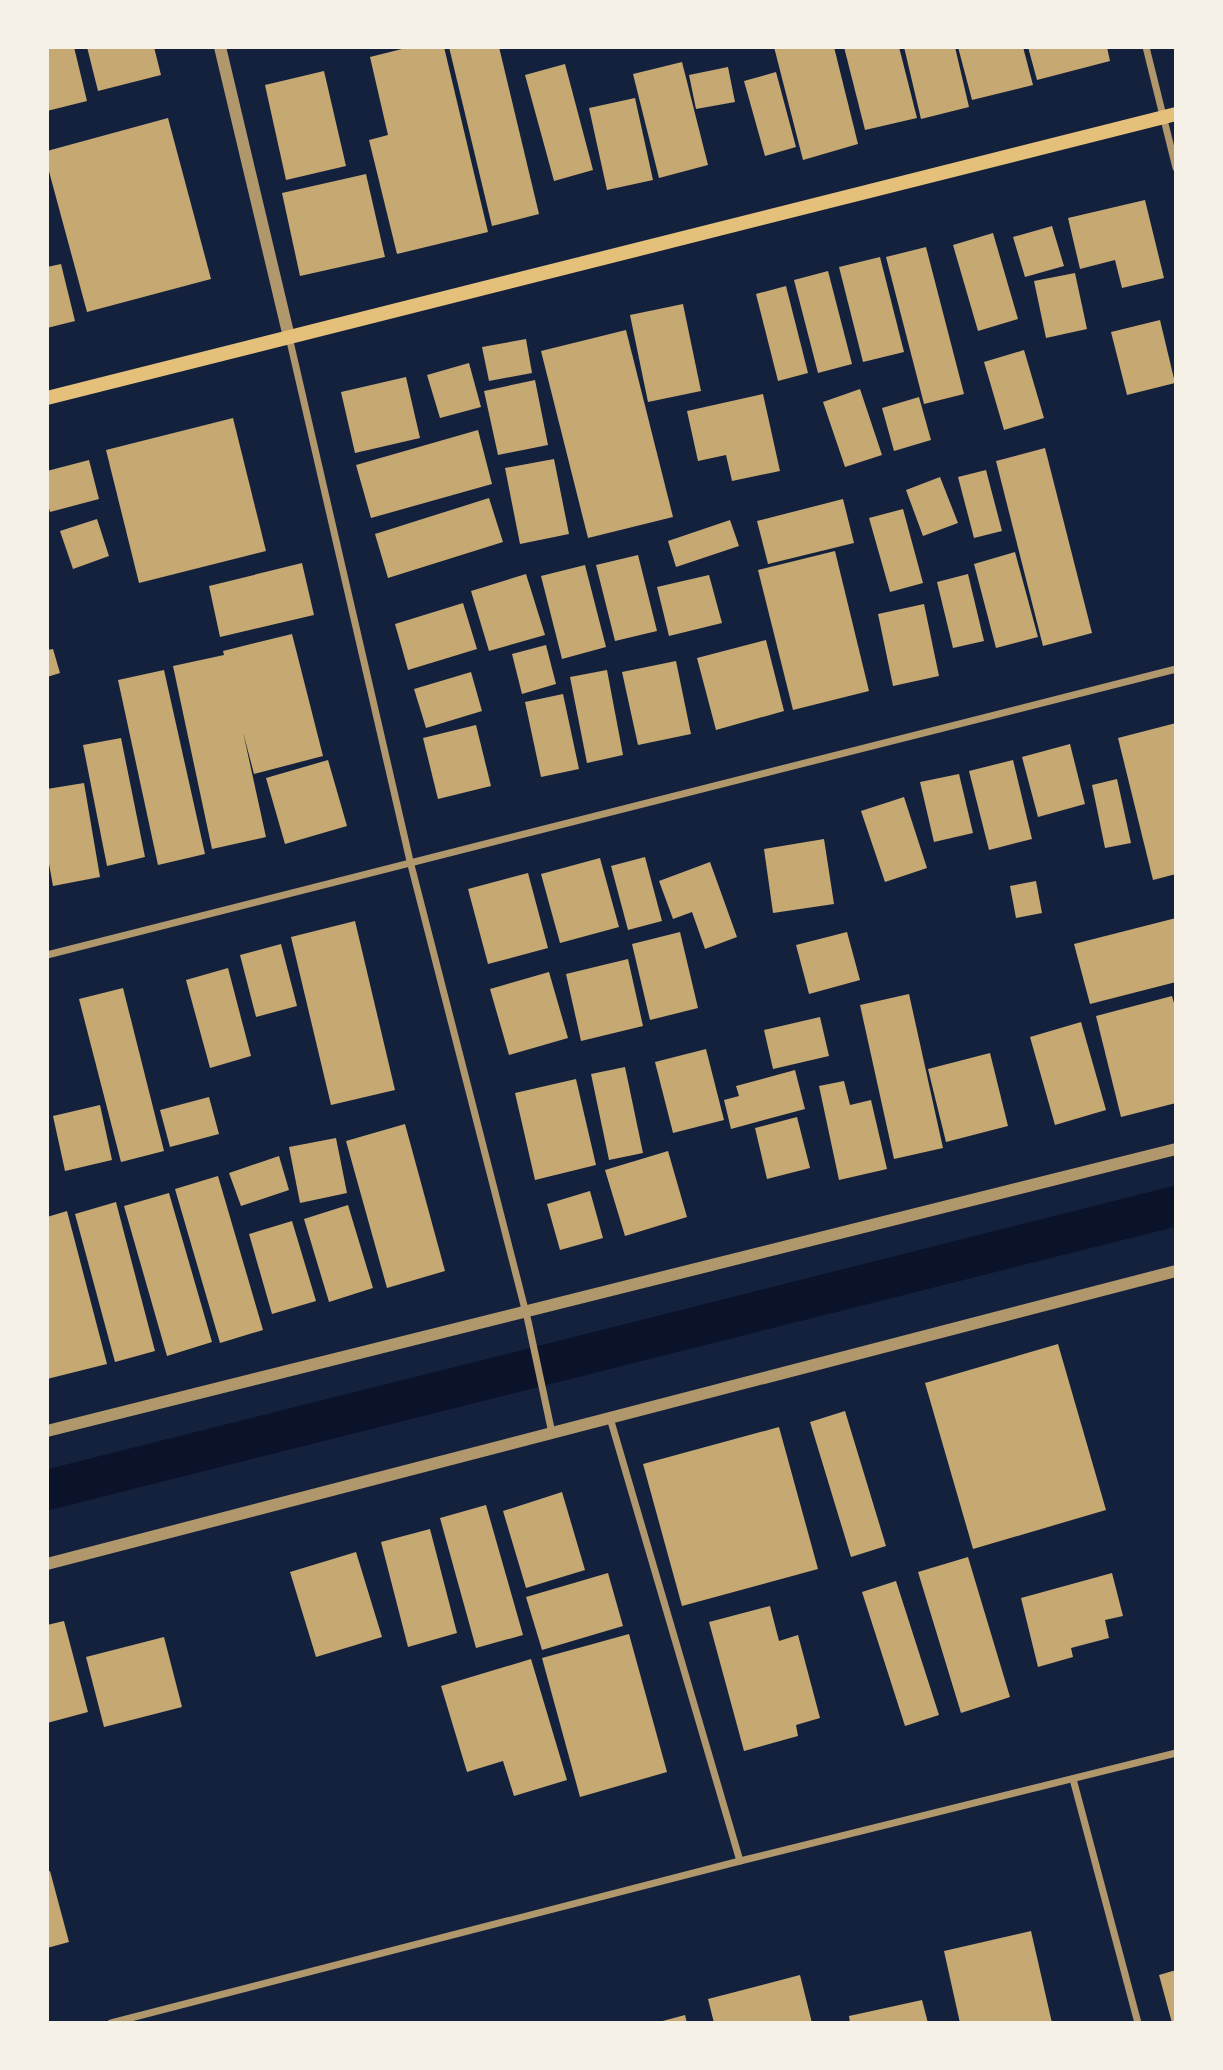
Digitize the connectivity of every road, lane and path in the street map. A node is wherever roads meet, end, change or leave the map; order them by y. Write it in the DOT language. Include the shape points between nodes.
graph roads {
  1 [pos="220,47"];
  2 [pos="1146,47"];
  3 [pos="1169,116"];
  4 [pos="1176,168"];
  5 [pos="289,337"];
  6 [pos="47,398"];
  7 [pos="1176,669"];
  8 [pos="410,862"];
  9 [pos="47,955"];
  10 [pos="1176,1149"];
  11 [pos="1176,1272"];
  12 [pos="527,1316"];
  13 [pos="610,1418"];
  14 [pos="47,1432"];
  15 [pos="552,1433"];
  16 [pos="47,1564"];
  17 [pos="1176,1753"];
  18 [pos="1073,1779"];
  19 [pos="740,1861"];
  20 [pos="111,2023"];
  21 [pos="1138,2023"];
  1 -- 5 [label="street"];
  2 -- 3 [label="street"];
  3 -- 4 [label="street"];
  3 -- 5 [label="main road"];
  5 -- 6 [label="main road"];
  5 -- 8 [label="street"];
  7 -- 8 [label="street"];
  8 -- 9 [label="street"];
  8 -- 12 [label="street"];
  10 -- 12 [label="street"];
  11 -- 13 [label="street"];
  12 -- 14 [label="street"];
  12 -- 15 [label="street"];
  13 -- 15 [label="street"];
  13 -- 19 [label="street"];
  15 -- 16 [label="street"];
  17 -- 18 [label="street"];
  18 -- 19 [label="street"];
  18 -- 21 [label="street"];
  19 -- 20 [label="street"];
}
